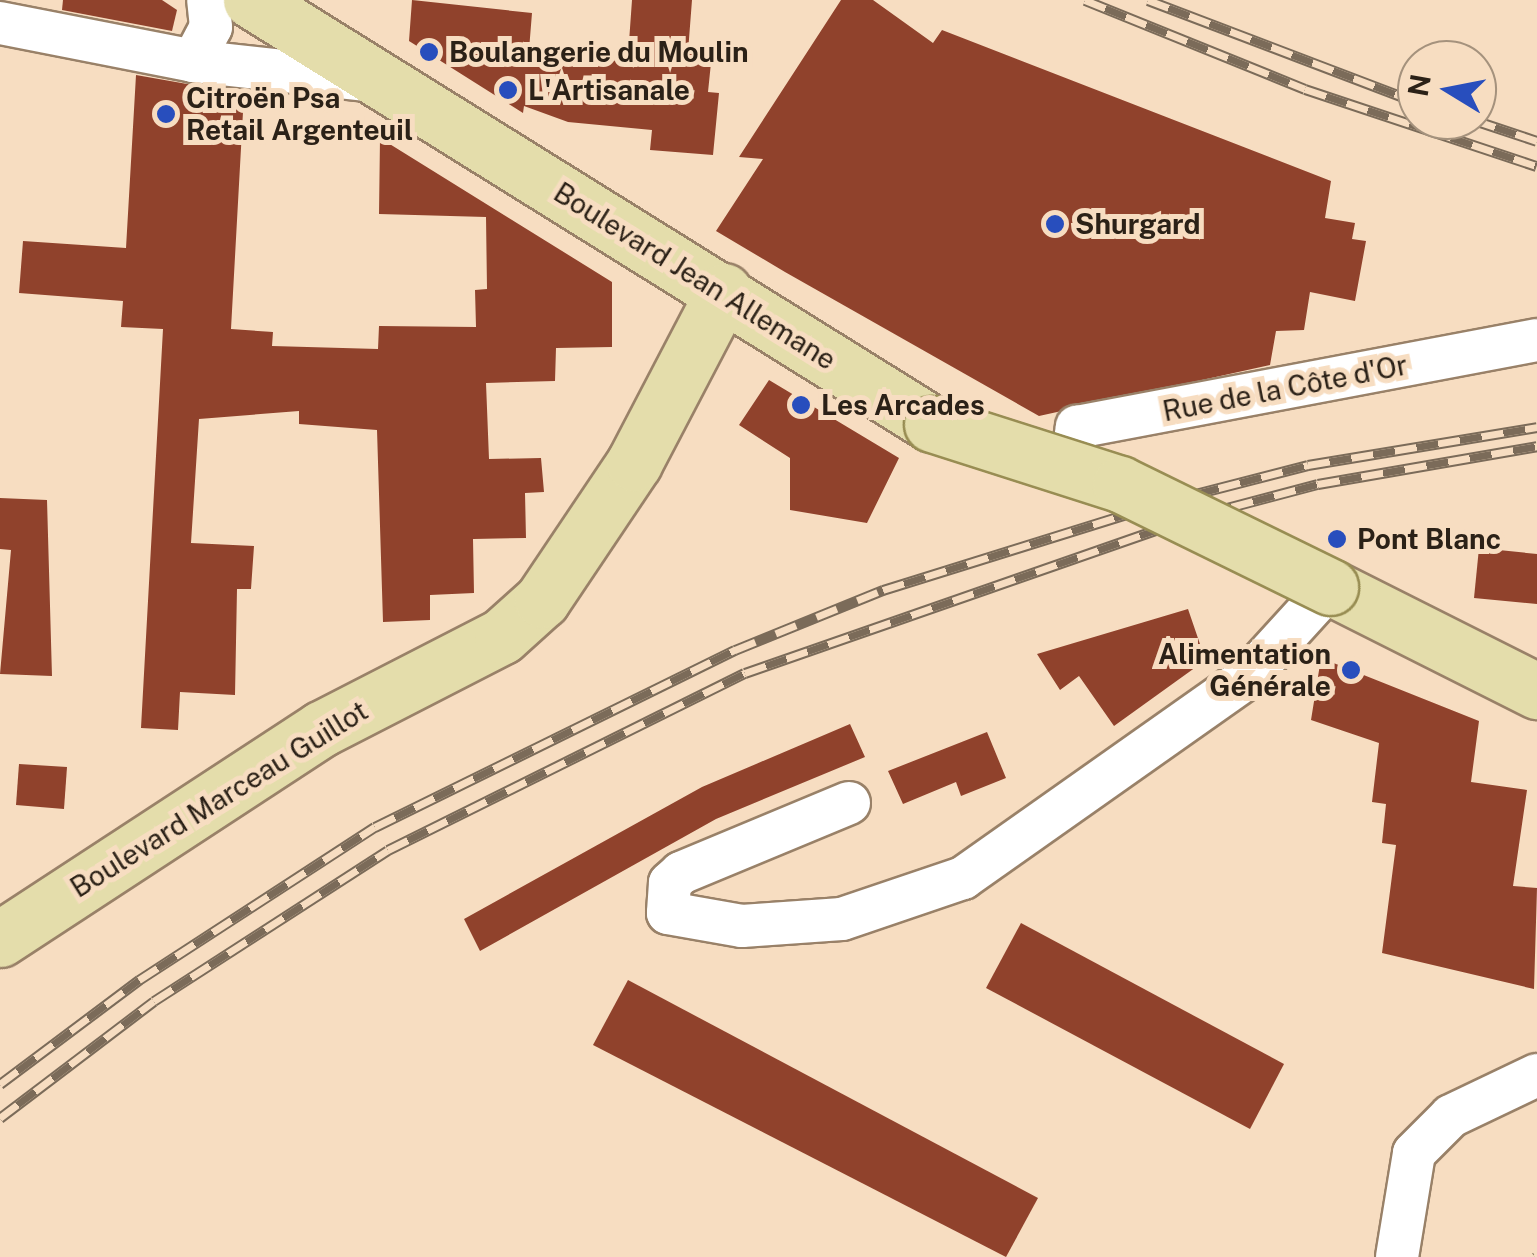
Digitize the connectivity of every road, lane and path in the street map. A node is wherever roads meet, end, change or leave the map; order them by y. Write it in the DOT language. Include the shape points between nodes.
graph roads {
  1 [pos="208,0"];
  2 [pos="251,0"];
  3 [pos="0,23"];
  4 [pos="193,62"];
  5 [pos="380,82"];
  6 [pos="724,291"];
  7 [pos="1537,340"];
  8 [pos="1070,472"];
  9 [pos="1330,588"];
  10 [pos="1537,691"];
  11 [pos="849,803"];
  12 [pos="0,939"];
  13 [pos="1537,1075"];
  14 [pos="1398,1257"];
  1 -- 4 [label="street" via="211,27"];
  2 -- 5 [label="main road, Boulevard Jean Allemane"];
  3 -- 4 [label="street"];
  4 -- 5 [label="street"];
  5 -- 6 [label="main road, Boulevard Jean Allemane"];
  6 -- 8 [label="main road, Boulevard Jean Allemane, bridge" via="932,424"];
  6 -- 12 [label="main road, Boulevard Marceau Guillot" via="634,463 542,600 502,636 321,729"];
  7 -- 8 [label="street, Rue de la Côte d'Or" via="1077,427"];
  8 -- 9 [label="main road, Boulevard Jean Allemane, bridge" via="1120,484"];
  9 -- 10 [label="main road, Boulevard Jean Allemane"];
  9 -- 11 [label="street" via="1248,677 963,878 842,919 742,926 668,912 670,883 681,873"];
  13 -- 14 [label="street" via="1451,1116 1414,1153"];
}
